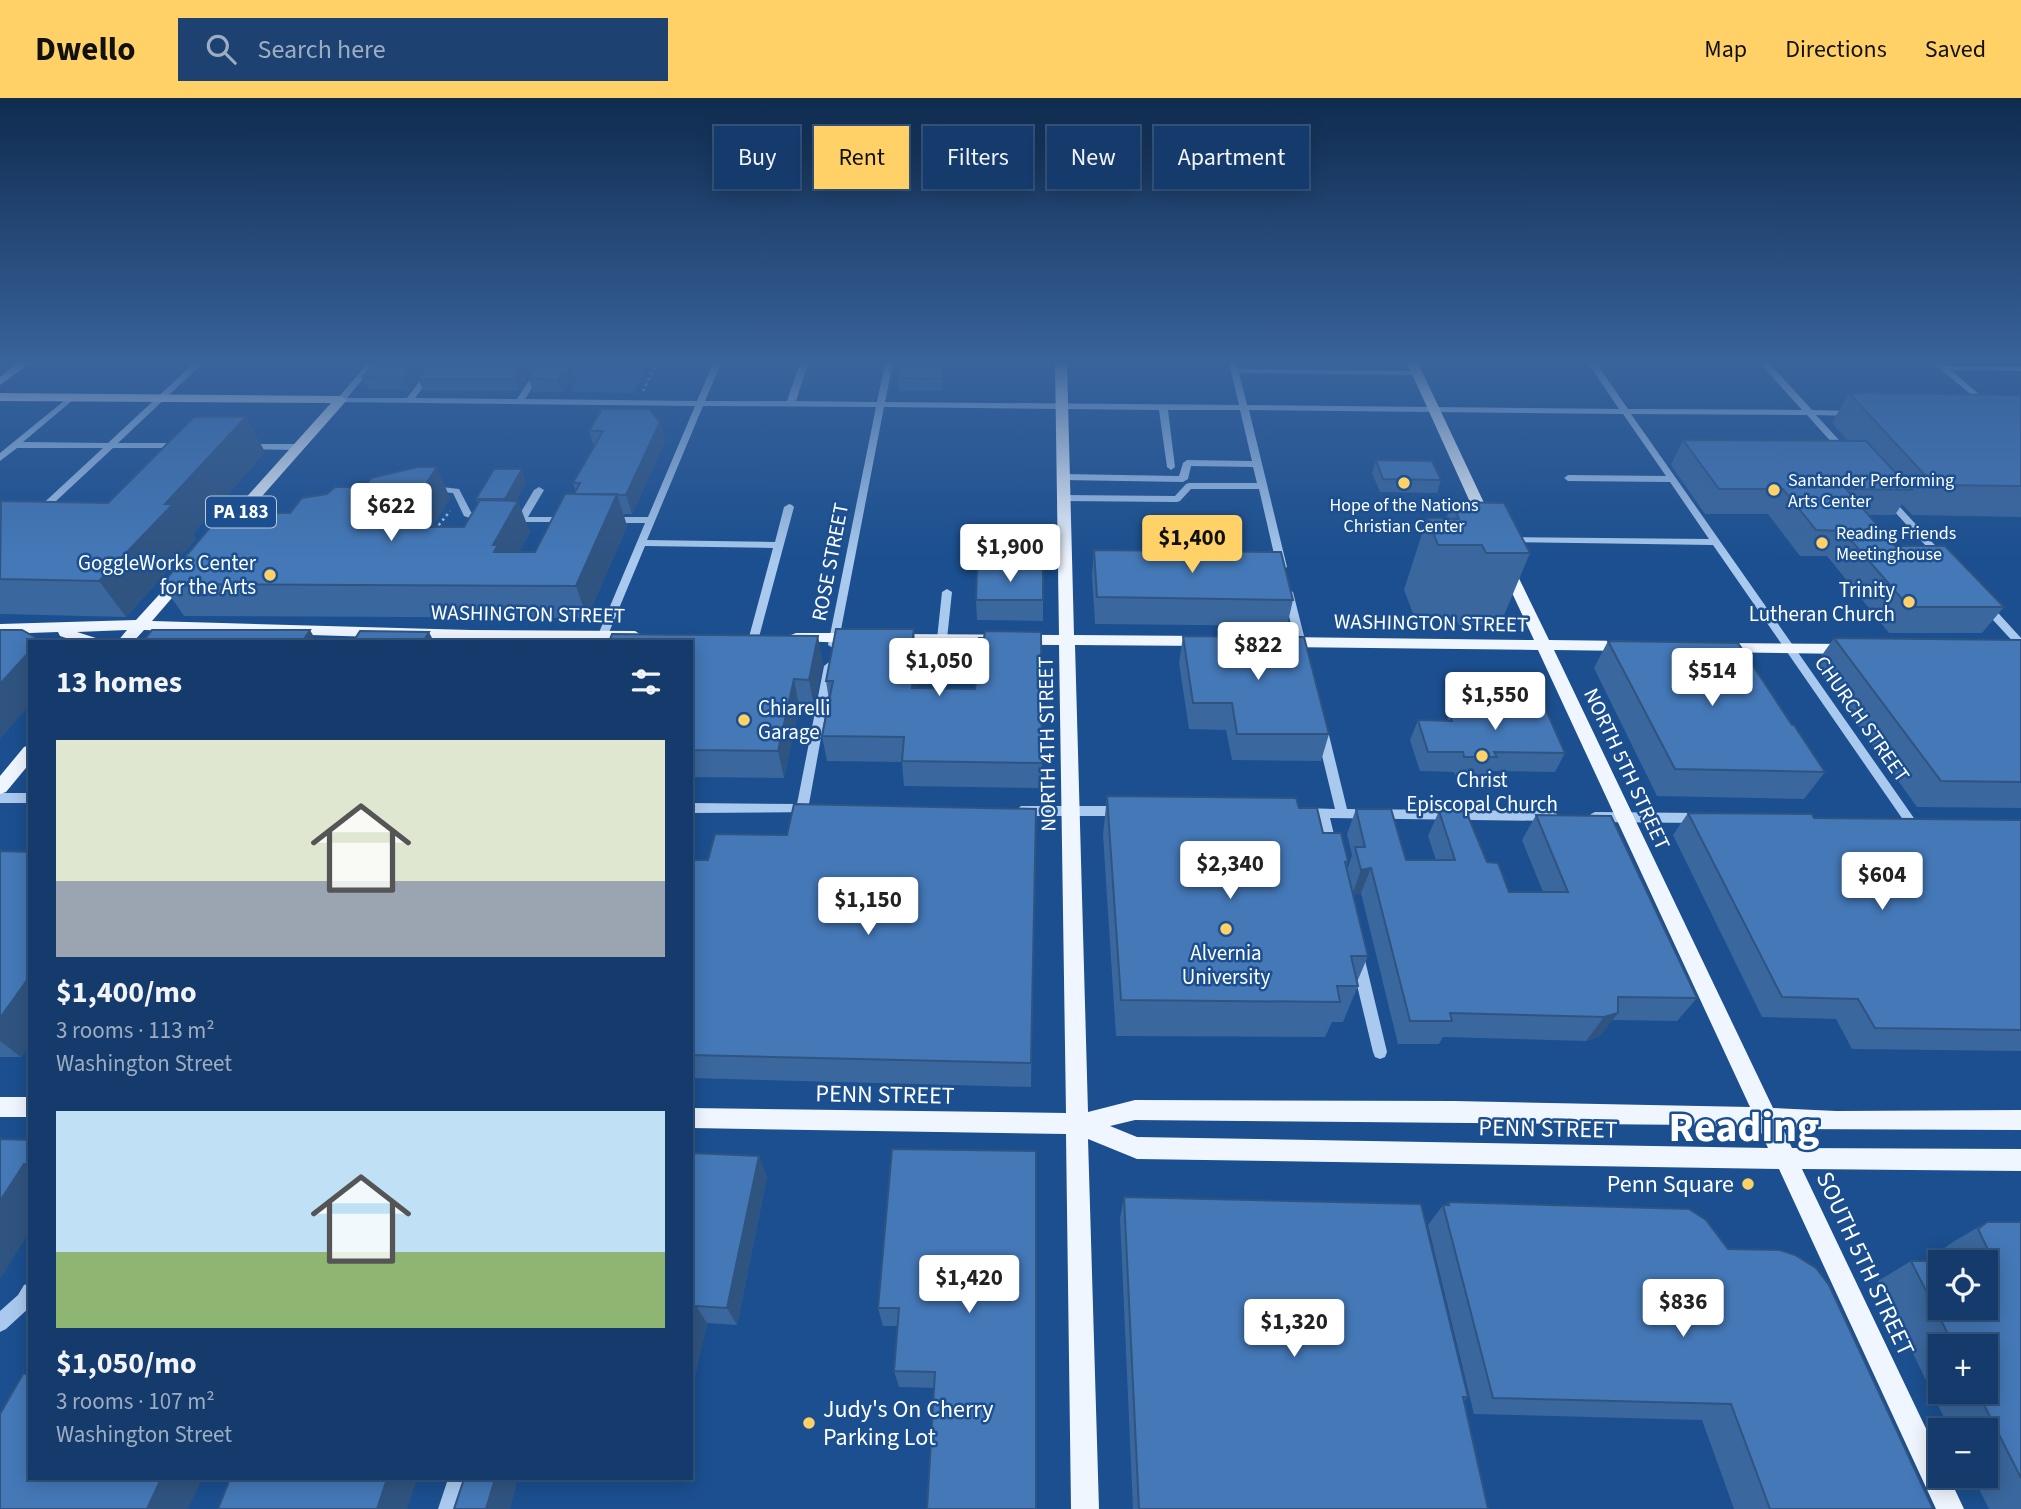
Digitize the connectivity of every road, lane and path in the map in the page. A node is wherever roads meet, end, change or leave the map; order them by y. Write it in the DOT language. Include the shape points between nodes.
graph roads {
  1 [pos="34,429"];
  2 [pos="128,429"];
  3 [pos="315,429"];
  4 [pos="689,429"];
  5 [pos="875,429"];
  6 [pos="1062,429"];
  7 [pos="1166,429"];
  8 [pos="1249,429"];
  9 [pos="1443,429"];
  10 [pos="1635,429"];
  11 [pos="1824,429"];
  12 [pos="15,445"];
  13 [pos="111,445"];
  14 [pos="186,446"];
  15 [pos="236,447"];
  16 [pos="298,447"];
  17 [pos="0,458"];
  18 [pos="1855,463"];
  19 [pos="1257,464"];
  20 [pos="1171,467"];
  21 [pos="1063,477"];
  22 [pos="1568,478"];
  23 [pos="1670,479"];
  24 [pos="1186,482"];
  25 [pos="1263,486"];
  26 [pos="428,489"];
  27 [pos="538,490"];
  28 [pos="1883,493"];
  29 [pos="1064,498"];
  30 [pos="462,502"];
  31 [pos="789,507"];
  32 [pos="522,519"];
  33 [pos="30,520"];
  34 [pos="578,520"];
  35 [pos="591,520"];
  36 [pos="650,520"];
  37 [pos="235,536"];
  38 [pos="430,539"];
  39 [pos="1495,540"];
  40 [pos="1714,542"];
  41 [pos="641,543"];
  42 [pos="211,545"];
  43 [pos="779,545"];
  44 [pos="1947,564"];
  45 [pos="190,569"];
  46 [pos="947,592"];
  47 [pos="1975,594"];
  48 [pos="140,625"];
  49 [pos="243,627"];
  50 [pos="0,629"];
  51 [pos="16,629"];
  52 [pos="369,637"];
  53 [pos="656,637"];
  54 [pos="736,637"];
  55 [pos="767,638"];
  56 [pos="835,638"];
  57 [pos="492,639"];
  58 [pos="601,639"];
  59 [pos="942,639"];
  60 [pos="88,640"];
  61 [pos="127,640"];
  62 [pos="162,640"];
  63 [pos="1068,640"];
  64 [pos="1219,641"];
  65 [pos="1273,642"];
  66 [pos="1300,642"];
  67 [pos="1544,645"];
  68 [pos="1648,647"];
  69 [pos="1700,647"];
  70 [pos="1789,648"];
  71 [pos="1871,649"];
  72 [pos="2017,649"];
  73 [pos="1307,668"];
  74 [pos="1320,721"];
  75 [pos="28,753"];
  76 [pos="0,788"];
  77 [pos="0,797"];
  78 [pos="28,798"];
  79 [pos="693,808"];
  80 [pos="802,809"];
  81 [pos="828,809"];
  82 [pos="1013,811"];
  83 [pos="1072,811"];
  84 [pos="1132,811"];
  85 [pos="1296,813"];
  86 [pos="1323,813"];
  87 [pos="1342,813"];
  88 [pos="1624,817"];
  89 [pos="1717,818"];
  90 [pos="1896,820"];
  91 [pos="1910,821"];
  92 [pos="1924,821"];
  93 [pos="1334,857"];
  94 [pos="1355,948"];
  95 [pos="1380,1052"];
  96 [pos="0,1107"];
  97 [pos="28,1107"];
  98 [pos="693,1118"];
  99 [pos="1765,1118"];
  100 [pos="2021,1120"];
  101 [pos="1079,1124"];
  102 [pos="1783,1157"];
  103 [pos="2021,1160"];
  104 [pos="28,1298"];
  105 [pos="0,1323"];
  106 [pos="457,1480"];
  107 [pos="448,1509"];
  108 [pos="1085,1509"];
  109 [pos="1950,1509"];
  1 -- 12 [label="street"];
  2 -- 13 [label="street"];
  3 -- 16 [label="main road, PA 183"];
  4 -- 36 [label="street"];
  5 -- 56 [label="street, ROSE STREET"];
  6 -- 21 [label="main road, NORTH 4TH STREET"];
  7 -- 20 [label="street"];
  8 -- 19 [label="street"];
  9 -- 39 [label="main road, NORTH 5TH STREET"];
  10 -- 23 [label="street, CHURCH STREET"];
  11 -- 18 [label="street"];
  12 -- 13 [label="street"];
  12 -- 17 [label="street"];
  13 -- 14 [label="street"];
  13 -- 33 [label="street"];
  15 -- 16 [label="street"];
  16 -- 42 [label="main road, PA 183"];
  19 -- 24 [label="street" via="1188,463"];
  19 -- 25 [label="street"];
  21 -- 24 [label="street"];
  21 -- 29 [label="main road, NORTH 4TH STREET"];
  22 -- 23 [label="street"];
  23 -- 40 [label="street, CHURCH STREET"];
  24 -- 25 [label="street"];
  24 -- 29 [label="street" via="1177,499"];
  25 -- 66 [label="street"];
  26 -- 30 [label="street" via="452,489"];
  27 -- 32 [label="street"];
  28 -- 44 [label="street"];
  29 -- 63 [label="main road, NORTH 4TH STREET"];
  30 -- 32 [label="street" via="467,514 475,518"];
  30 -- 38 [label="path" via="443,517"];
  31 -- 43 [label="street"];
  32 -- 34 [label="street"];
  35 -- 36 [label="street"];
  36 -- 41 [label="street"];
  37 -- 42 [label="street"];
  39 -- 40 [label="street"];
  39 -- 67 [label="main road, NORTH 5TH STREET"];
  40 -- 70 [label="street, CHURCH STREET"];
  41 -- 43 [label="street"];
  41 -- 58 [label="street"];
  43 -- 55 [label="street"];
  45 -- 48 [label="main road"];
  46 -- 59 [label="street"];
  47 -- 72 [label="street"];
  48 -- 49 [label="main road, WASHINGTON STREET"];
  48 -- 51 [label="main road, WASHINGTON STREET"];
  48 -- 61 [label="main road"];
  49 -- 52 [label="main road, WASHINGTON STREET"];
  49 -- 62 [label="main road" via="198,630"];
  50 -- 51 [label="main road, WASHINGTON STREET"];
  51 -- 60 [label="main road"];
  52 -- 57 [label="main road, WASHINGTON STREET"];
  53 -- 58 [label="main road, WASHINGTON STREET"];
  54 -- 55 [label="main road"];
  55 -- 56 [label="main road"];
  56 -- 59 [label="main road"];
  56 -- 80 [label="street, ROSE STREET"];
  57 -- 58 [label="main road, WASHINGTON STREET"];
  59 -- 63 [label="main road"];
  63 -- 64 [label="main road"];
  63 -- 83 [label="main road, NORTH 4TH STREET"];
  65 -- 66 [label="main road, WASHINGTON STREET"];
  66 -- 67 [label="main road, WASHINGTON STREET"];
  66 -- 73 [label="street"];
  67 -- 68 [label="main road, WASHINGTON STREET"];
  67 -- 88 [label="main road, NORTH 5TH STREET"];
  69 -- 70 [label="main road"];
  70 -- 71 [label="main road"];
  70 -- 91 [label="street, CHURCH STREET"];
  74 -- 87 [label="street"];
  75 -- 76 [label="main road"];
  77 -- 78 [label="street"];
  79 -- 80 [label="street"];
  80 -- 81 [label="street"];
  82 -- 83 [label="street"];
  83 -- 84 [label="street"];
  83 -- 101 [label="main road, NORTH 4TH STREET"];
  85 -- 86 [label="street"];
  86 -- 87 [label="street"];
  86 -- 93 [label="street"];
  87 -- 88 [label="street"];
  88 -- 89 [label="street"];
  88 -- 99 [label="main road, NORTH 5TH STREET"];
  90 -- 91 [label="street"];
  91 -- 92 [label="street"];
  94 -- 95 [label="street"];
  96 -- 97 [label="main road"];
  98 -- 101 [label="main road, PENN STREET"];
  99 -- 100 [label="main road, PENN STREET"];
  99 -- 101 [label="main road, PENN STREET" via="1135,1110"];
  99 -- 102 [label="main road, NORTH 5TH STREET"];
  101 -- 102 [label="main road, PENN STREET" via="1137,1148"];
  101 -- 108 [label="main road, NORTH 4TH STREET"];
  102 -- 103 [label="main road, PENN STREET"];
  102 -- 109 [label="main road, SOUTH 5TH STREET"];
  104 -- 105 [label="street"];
  106 -- 107 [label="street"];
}
